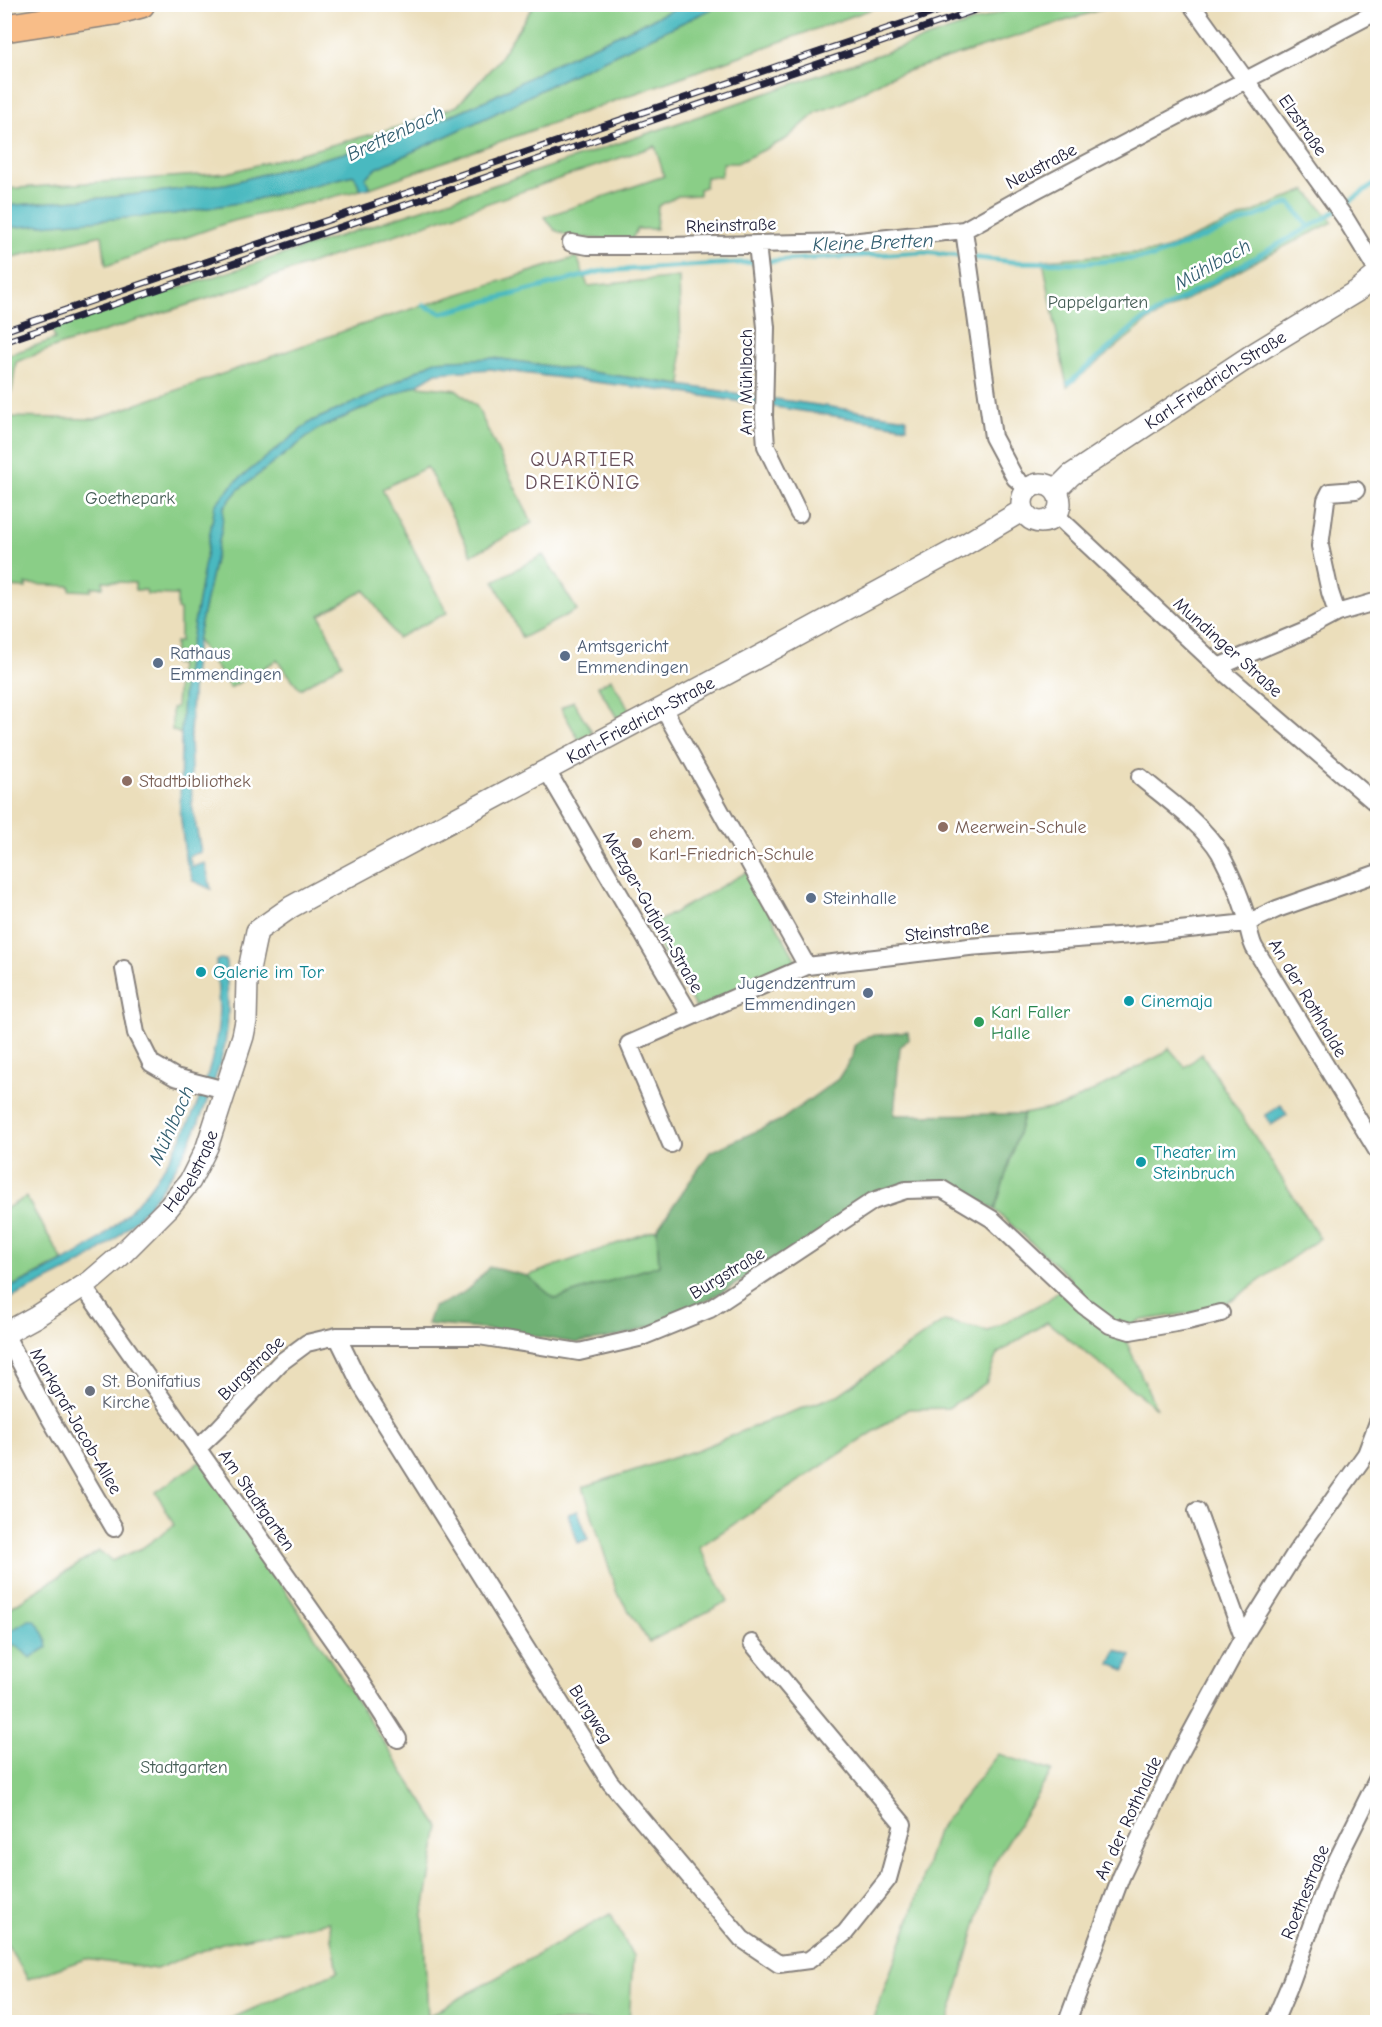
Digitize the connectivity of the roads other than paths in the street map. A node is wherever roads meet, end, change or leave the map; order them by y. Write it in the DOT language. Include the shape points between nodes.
graph roads {
  1 [pos="141,4"];
  2 [pos="1191,4"];
  3 [pos="1377,11"];
  4 [pos="4,28"];
  5 [pos="1246,79"];
  6 [pos="965,234"];
  7 [pos="571,243"];
  8 [pos="757,244"];
  9 [pos="1377,273"];
  10 [pos="1028,489"];
  11 [pos="1056,490"];
  12 [pos="1356,490"];
  13 [pos="1023,510"];
  14 [pos="798,514"];
  15 [pos="1056,515"];
  16 [pos="1377,601"];
  17 [pos="1337,613"];
  18 [pos="1218,667"];
  19 [pos="663,708"];
  20 [pos="546,769"];
  21 [pos="1140,777"];
  22 [pos="1377,805"];
  23 [pos="1377,873"];
  24 [pos="1247,923"];
  25 [pos="257,931"];
  26 [pos="807,966"];
  27 [pos="124,969"];
  28 [pos="691,1016"];
  29 [pos="214,1087"];
  30 [pos="671,1143"];
  31 [pos="1377,1152"];
  32 [pos="83,1286"];
  33 [pos="1221,1313"];
  34 [pos="5,1334"];
  35 [pos="337,1336"];
  36 [pos="1377,1422"];
  37 [pos="197,1449"];
  38 [pos="1197,1510"];
  39 [pos="114,1528"];
  40 [pos="1243,1637"];
  41 [pos="752,1643"];
  42 [pos="398,1738"];
  43 [pos="1377,1778"];
  44 [pos="1067,2022"];
  45 [pos="1274,2022"];
  1 -- 4 [label="main road"];
  2 -- 5 [label="street, Elzstraße"];
  3 -- 5 [label="street, Neustraße"];
  5 -- 6 [label="street, Neustraße"];
  5 -- 9 [label="street, Elzstraße" via="1345,218"];
  6 -- 8 [label="street, Rheinstraße"];
  6 -- 10 [label="street" via="993,437 1015,478"];
  7 -- 8 [label="street, Rheinstraße"];
  8 -- 14 [label="street, Am Mühlbach" via="766,327 766,446"];
  9 -- 11 [label="street, Karl-Friedrich-Straße" via="1357,291 1071,475"];
  10 -- 11 [label="street" via="1044,484"];
  10 -- 13 [label="street" via="1023,497"];
  11 -- 15 [label="street" via="1060,502"];
  12 -- 17 [label="street" via="1330,492 1326,500 1320,546"];
  13 -- 15 [label="street" via="1038,522"];
  13 -- 19 [label="street, Karl-Friedrich-Straße"];
  15 -- 18 [label="street, Mundinger Straße"];
  16 -- 17 [label="street"];
  17 -- 18 [label="street"];
  18 -- 22 [label="street, Mundinger Straße"];
  19 -- 20 [label="street, Karl-Friedrich-Straße"];
  19 -- 26 [label="street"];
  20 -- 25 [label="street, Karl-Friedrich-Straße" via="298,903"];
  20 -- 28 [label="street, Metzger-Gutjahr-Straße"];
  21 -- 24 [label="street, An der Rothhalde" via="1210,838 1220,853"];
  23 -- 24 [label="street, Steinstraße"];
  24 -- 26 [label="street, Steinstraße" via="969,947"];
  24 -- 31 [label="street, An der Rothhalde" via="1254,948"];
  25 -- 29 [label="street, Hebelstraße" via="248,972 243,1036"];
  26 -- 28 [label="street, Steinstraße"];
  27 -- 29 [label="street" via="136,1033 151,1063 175,1077"];
  28 -- 30 [label="street, Metzger-Gutjahr-Straße" via="629,1044"];
  29 -- 32 [label="street, Hebelstraße" via="207,1147 190,1181 147,1231"];
  32 -- 34 [label="street, Hebelstraße"];
  32 -- 37 [label="street, Am Stadtgarten"];
  33 -- 35 [label="street, Burgstraße" via="1130,1330 1110,1325 1083,1305 992,1219 942,1189 906,1190 873,1201 710,1309 639,1338 579,1352 479,1336"];
  34 -- 39 [label="street, Markgraf-Jacob-Allee"];
  35 -- 37 [label="street, Burgstraße" via="307,1343 280,1363"];
  35 -- 41 [label="street, Burgweg" via="361,1385 610,1782 742,1939 779,1964 809,1960 845,1933 891,1887 888,1879 903,1824"];
  36 -- 40 [label="street, An der Rothhalde" via="1366,1454 1296,1552"];
  37 -- 42 [label="street, Am Stadtgarten"];
  38 -- 40 [label="street"];
  40 -- 44 [label="street, An der Rothhalde" via="1178,1757 1121,1877"];
  43 -- 45 [label="street, Roethestraße" via="1330,1874"];
}
